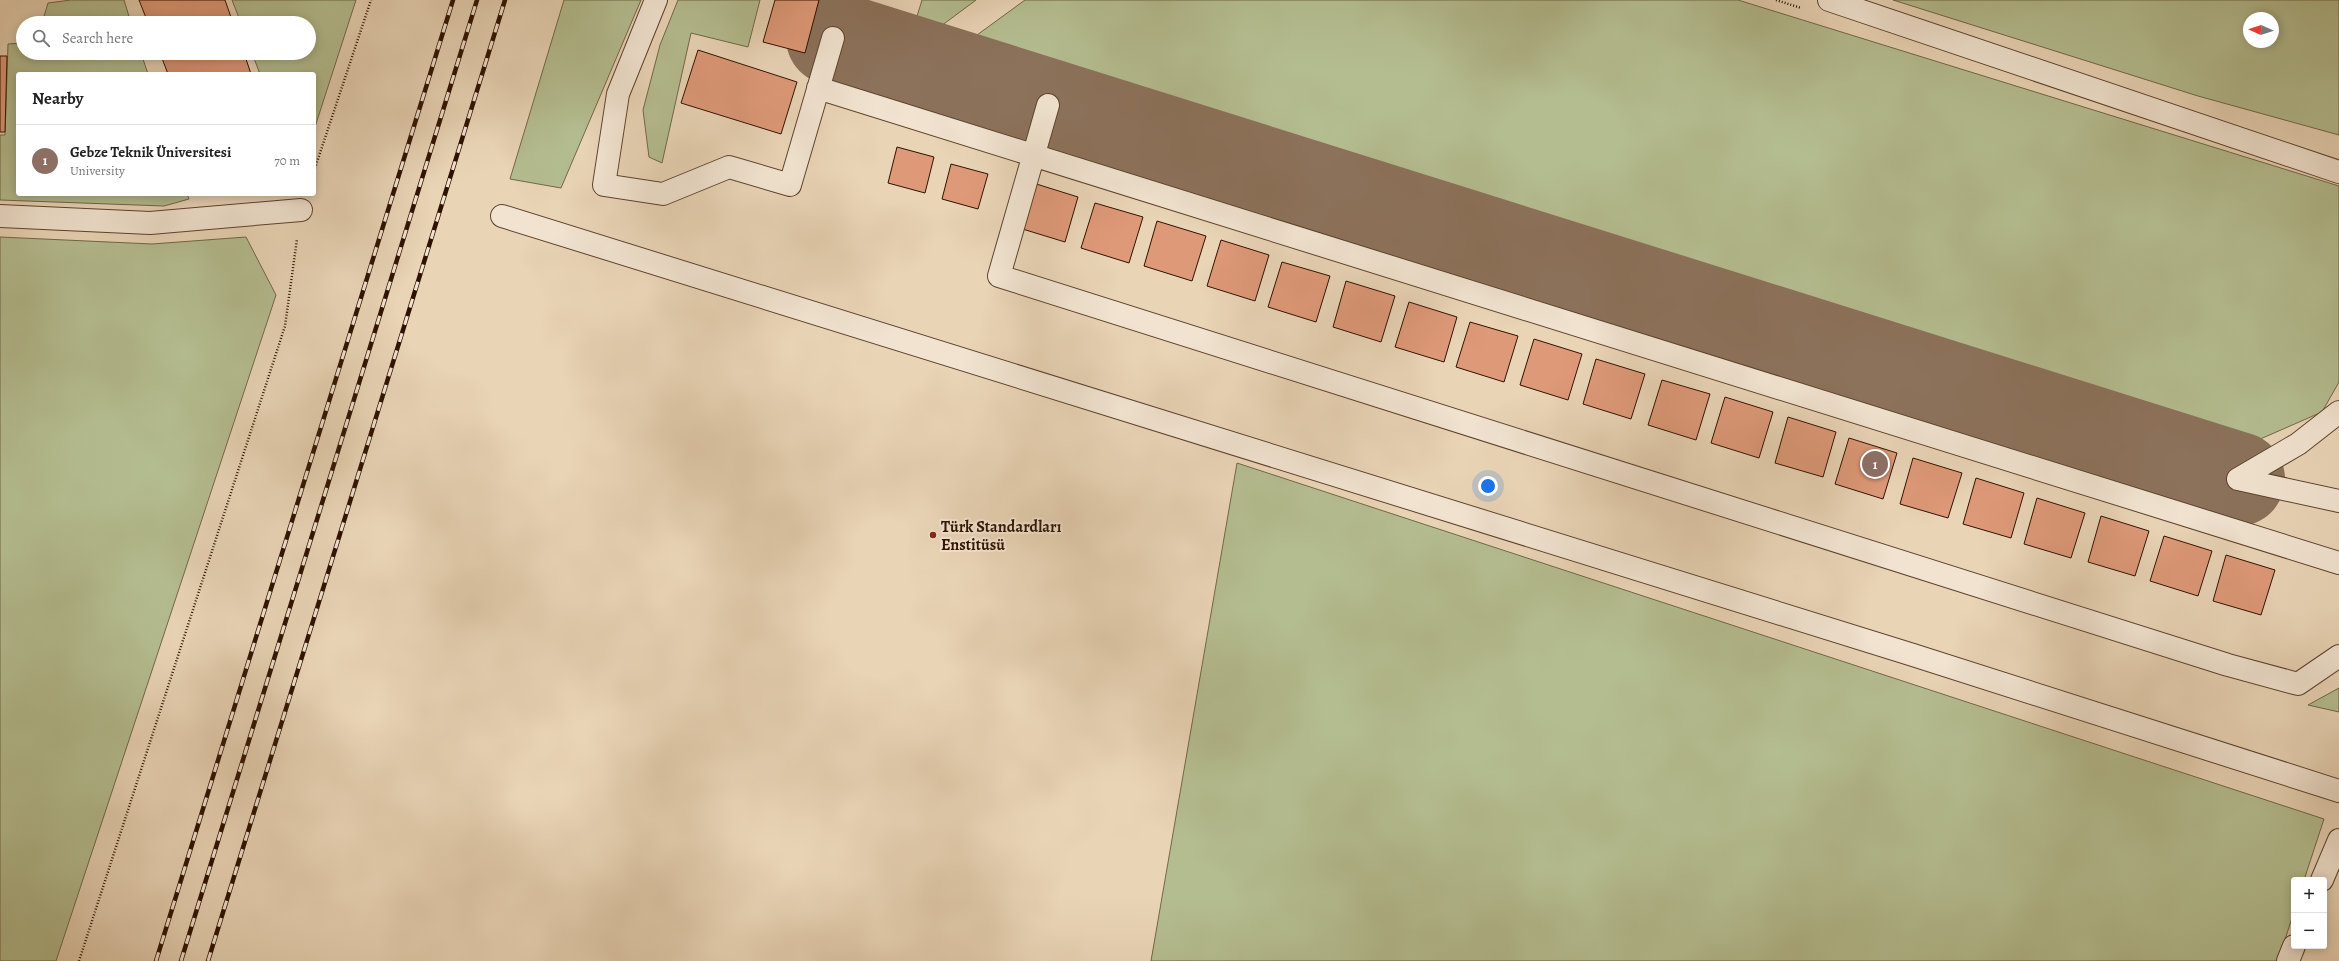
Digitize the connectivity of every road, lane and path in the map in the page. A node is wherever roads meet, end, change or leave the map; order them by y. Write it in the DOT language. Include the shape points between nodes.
graph roads {
  1 [pos="371,0"];
  2 [pos="656,0"];
  3 [pos="1829,0"];
  4 [pos="833,38"];
  5 [pos="818,88"];
  6 [pos="1048,105"];
  7 [pos="1033,155"];
  8 [pos="316,165"];
  9 [pos="2339,172"];
  10 [pos="301,210"];
  11 [pos="0,216"];
  12 [pos="502,216"];
  13 [pos="2339,412"];
  14 [pos="2339,501"];
  15 [pos="2339,563"];
  16 [pos="2339,656"];
  17 [pos="2339,791"];
  18 [pos="2339,840"];
  19 [pos="2323,877"];
  20 [pos="2293,949"];
  21 [pos="79,961"];
  22 [pos="2288,961"];
  1 -- 8 [label="path"];
  2 -- 5 [label="street" via="618,94 604,185 663,194 729,167 790,185"];
  3 -- 9 [label="street"];
  4 -- 5 [label="street"];
  5 -- 7 [label="street"];
  6 -- 7 [label="street"];
  7 -- 15 [label="street"];
  7 -- 16 [label="street" via="999,276 2228,665 2298,684"];
  10 -- 11 [label="street" via="150,223"];
  10 -- 21 [label="path" via="285,326"];
  12 -- 17 [label="street" via="1600,557"];
  13 -- 14 [label="street" via="2298,444 2238,478"];
  18 -- 19 [label="street"];
  20 -- 22 [label="street"];
}
